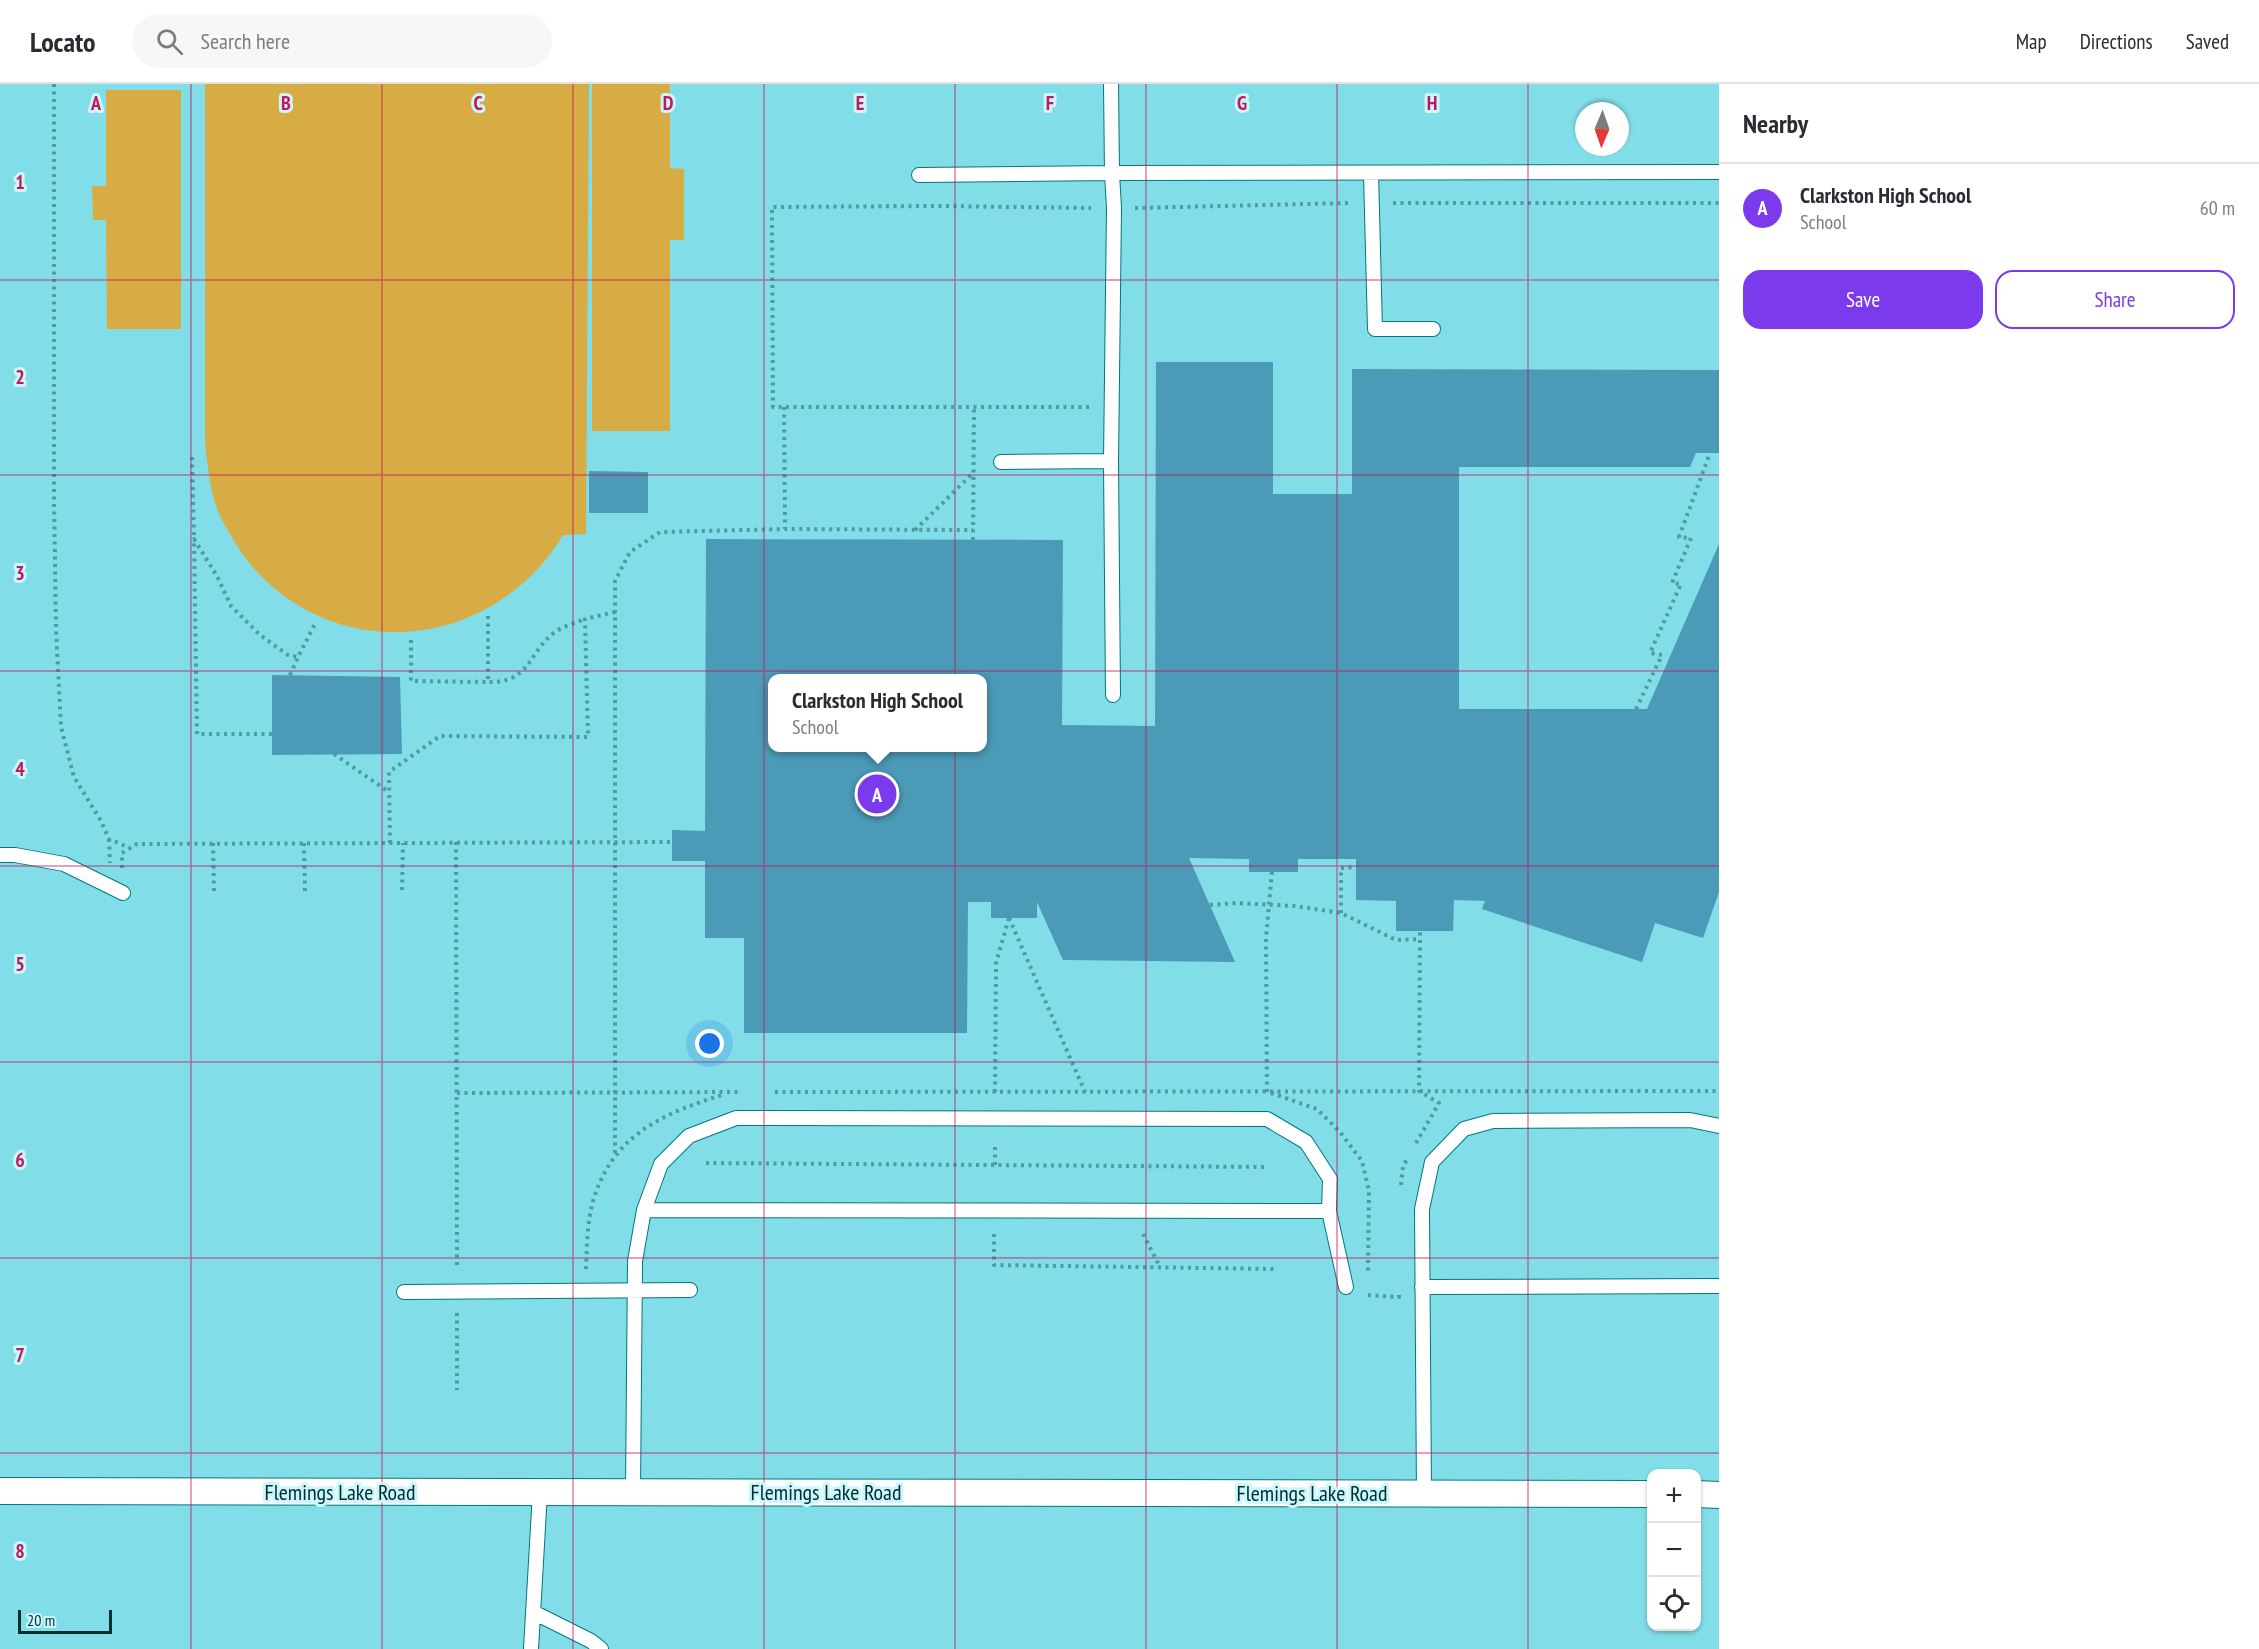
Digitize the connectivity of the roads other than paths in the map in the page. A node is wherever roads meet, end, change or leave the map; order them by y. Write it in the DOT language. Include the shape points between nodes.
graph roads {
  1 [pos="1111,84"];
  2 [pos="1719,172"];
  3 [pos="1112,173"];
  4 [pos="1371,173"];
  5 [pos="919,175"];
  6 [pos="1433,329"];
  7 [pos="1111,461"];
  8 [pos="1001,462"];
  9 [pos="1113,695"];
  10 [pos="0,855"];
  11 [pos="123,893"];
  12 [pos="1719,1126"];
  13 [pos="644,1210"];
  14 [pos="1329,1211"];
  15 [pos="1719,1286"];
  16 [pos="1346,1287"];
  17 [pos="1422,1287"];
  18 [pos="690,1290"];
  19 [pos="634,1291"];
  20 [pos="404,1292"];
  21 [pos="0,1491"];
  22 [pos="540,1492"];
  23 [pos="633,1492"];
  24 [pos="1424,1494"];
  25 [pos="1647,1494"];
  26 [pos="1701,1494"];
  27 [pos="1719,1495"];
  28 [pos="533,1612"];
  29 [pos="531,1649"];
  30 [pos="601,1649"];
  1 -- 3 [label="lane"];
  2 -- 4 [label="lane"];
  3 -- 4 [label="lane"];
  3 -- 5 [label="lane"];
  3 -- 7 [label="lane"];
  4 -- 6 [label="lane" via="1375,329"];
  7 -- 8 [label="lane"];
  7 -- 9 [label="lane"];
  10 -- 11 [label="lane" via="64,864"];
  12 -- 17 [label="lane" via="1690,1120 1493,1121 1464,1129 1432,1162 1422,1209"];
  13 -- 14 [label="lane"];
  13 -- 14 [label="lane" via="661,1164 689,1136 736,1118 748,1118 1267,1119 1306,1142 1330,1179"];
  13 -- 19 [label="lane" via="634,1260"];
  14 -- 16 [label="lane"];
  15 -- 17 [label="lane"];
  17 -- 24 [label="lane"];
  18 -- 19 [label="lane"];
  19 -- 20 [label="lane"];
  19 -- 23 [label="lane"];
  21 -- 22 [label="street, Flemings Lake Road"];
  22 -- 23 [label="street, Flemings Lake Road"];
  22 -- 28 [label="lane"];
  23 -- 24 [label="street, Flemings Lake Road"];
  24 -- 25 [label="street, Flemings Lake Road"];
  26 -- 27 [label="street"];
  28 -- 29 [label="lane"];
  28 -- 30 [label="lane"];
}
